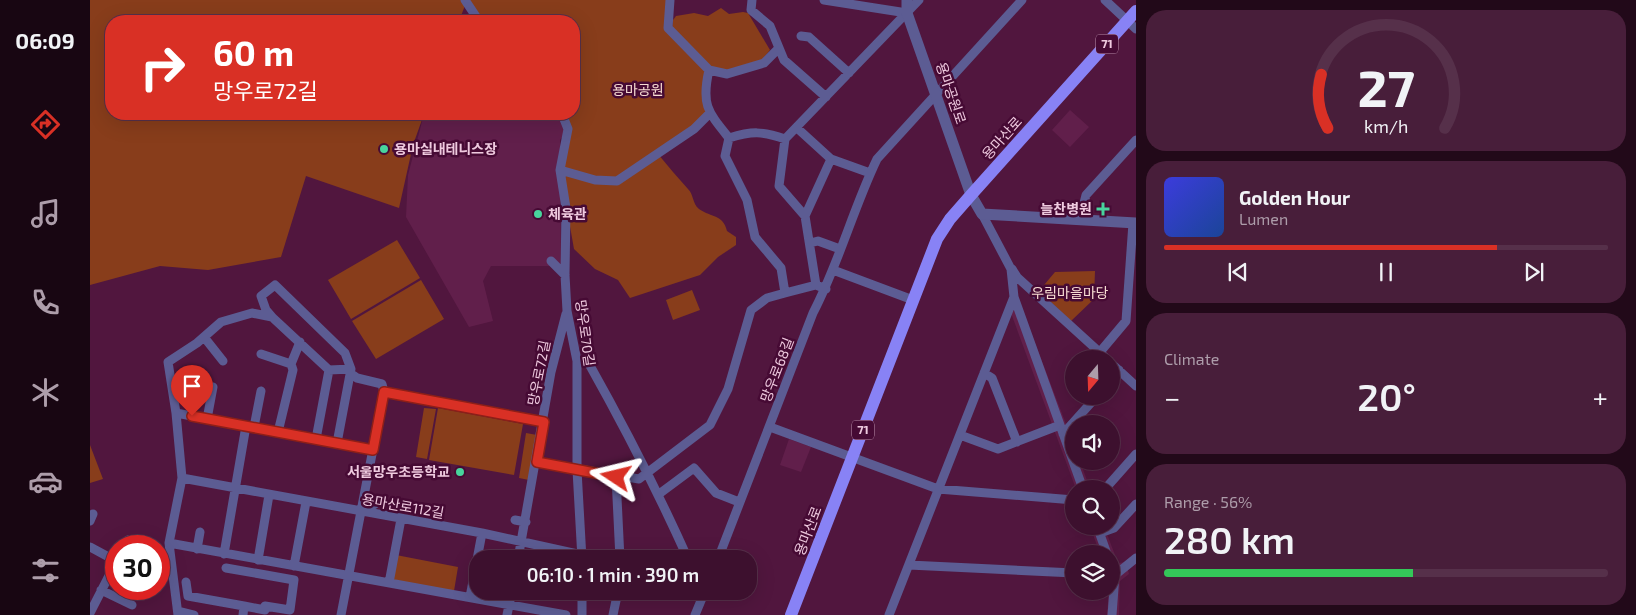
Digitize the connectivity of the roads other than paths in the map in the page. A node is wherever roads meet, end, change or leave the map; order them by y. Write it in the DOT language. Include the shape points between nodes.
graph roads {
  1 [pos="465,0"];
  2 [pos="670,0"];
  3 [pos="752,0"];
  4 [pos="824,0"];
  5 [pos="907,0"];
  6 [pos="919,0"];
  7 [pos="1022,0"];
  8 [pos="1105,0"];
  9 [pos="907,12"];
  10 [pos="475,15"];
  11 [pos="1133,20"];
  12 [pos="801,36"];
  13 [pos="779,48"];
  14 [pos="709,70"];
  15 [pos="849,74"];
  16 [pos="935,93"];
  17 [pos="826,98"];
  18 [pos="709,114"];
  19 [pos="564,120"];
  20 [pos="797,128"];
  21 [pos="729,138"];
  22 [pos="785,139"];
  23 [pos="1134,144"];
  24 [pos="831,160"];
  25 [pos="560,170"];
  26 [pos="870,173"];
  27 [pos="971,195"];
  28 [pos="982,214"];
  29 [pos="805,216"];
  30 [pos="1080,219"];
  31 [pos="1135,223"];
  32 [pos="810,243"];
  33 [pos="840,249"];
  34 [pos="550,261"];
  35 [pos="1011,268"];
  36 [pos="833,270"];
  37 [pos="564,276"];
  38 [pos="816,285"];
  39 [pos="826,289"];
  40 [pos="784,293"];
  41 [pos="1014,297"];
  42 [pos="913,300"];
  43 [pos="566,311"];
  44 [pos="272,317"];
  45 [pos="1131,321"];
  46 [pos="204,337"];
  47 [pos="300,342"];
  48 [pos="1098,350"];
  49 [pos="1102,350"];
  50 [pos="261,354"];
  51 [pos="223,361"];
  52 [pos="577,361"];
  53 [pos="290,364"];
  54 [pos="329,370"];
  55 [pos="350,371"];
  56 [pos="1120,371"];
  57 [pos="984,373"];
  58 [pos="1136,386"];
  59 [pos="214,387"];
  60 [pos="260,391"];
  61 [pos="384,392"];
  62 [pos="1089,405"];
  63 [pos="176,413"];
  64 [pos="207,419"];
  65 [pos="544,422"];
  66 [pos="1060,425"];
  67 [pos="250,426"];
  68 [pos="770,427"];
  69 [pos="278,432"];
  70 [pos="1064,434"];
  71 [pos="960,435"];
  72 [pos="316,439"];
  73 [pos="1017,442"];
  74 [pos="336,443"];
  75 [pos="373,450"];
  76 [pos="1136,454"];
  77 [pos="852,458"];
  78 [pos="537,462"];
  79 [pos="577,470"];
  80 [pos="647,474"];
  81 [pos="616,477"];
  82 [pos="182,478"];
  83 [pos="1080,480"];
  84 [pos="1112,480"];
  85 [pos="234,489"];
  86 [pos="938,489"];
  87 [pos="659,494"];
  88 [pos="269,495"];
  89 [pos="1065,499"];
  90 [pos="306,502"];
  91 [pos="739,502"];
  92 [pos="375,504"];
  93 [pos="1136,504"];
  94 [pos="361,512"];
  95 [pos="401,519"];
  96 [pos="515,520"];
  97 [pos="1120,521"];
  98 [pos="526,522"];
  99 [pos="200,532"];
  100 [pos="482,533"];
  101 [pos="170,538"];
  102 [pos="522,542"];
  103 [pos="170,543"];
  104 [pos="90,547"];
  105 [pos="197,549"];
  106 [pos="479,550"];
  107 [pos="520,550"];
  108 [pos="554,550"];
  109 [pos="582,550"];
  110 [pos="620,550"];
  111 [pos="684,550"];
  112 [pos="721,550"];
  113 [pos="170,551"];
  114 [pos="224,554"];
  115 [pos="105,556"];
  116 [pos="1136,558"];
  117 [pos="258,560"];
  118 [pos="909,564"];
  119 [pos="298,567"];
  120 [pos="226,568"];
  121 [pos="1120,570"];
  122 [pos="1065,573"];
  123 [pos="350,576"];
  124 [pos="186,582"];
  125 [pos="389,582"];
  126 [pos="105,583"];
  127 [pos="101,590"];
  128 [pos="469,598"];
  129 [pos="481,600"];
  130 [pos="510,600"];
  131 [pos="582,600"];
  132 [pos="616,600"];
  133 [pos="701,600"];
  134 [pos="1112,600"];
  135 [pos="132,605"];
  136 [pos="509,605"];
  137 [pos="244,610"];
  138 [pos="90,613"];
  139 [pos="178,613"];
  140 [pos="544,614"];
  141 [pos="194,615"];
  142 [pos="293,615"];
  143 [pos="342,615"];
  144 [pos="507,615"];
  145 [pos="566,615"];
  146 [pos="582,615"];
  147 [pos="614,615"];
  148 [pos="695,615"];
  149 [pos="791,615"];
  150 [pos="889,615"];
  151 [pos="1112,615"];
  1 -- 10 [label="street"];
  2 -- 14 [label="street" via="668,28"];
  3 -- 13 [label="street" via="752,11 770,26"];
  4 -- 9 [label="street"];
  5 -- 9 [label="street, 용마공원로"];
  6 -- 9 [label="street"];
  7 -- 16 [label="street, 망우로68길"];
  8 -- 11 [label="street"];
  9 -- 15 [label="street"];
  9 -- 16 [label="street, 용마공원로"];
  11 -- 27 [label="main road, 용마산로 / 71"];
  12 -- 15 [label="street" via="809,37"];
  13 -- 14 [label="street" via="764,63 756,66 730,74"];
  13 -- 17 [label="street" via="784,60"];
  14 -- 18 [label="street" via="705,88"];
  15 -- 17 [label="street"];
  16 -- 26 [label="street, 망우로68길" via="877,159"];
  16 -- 27 [label="street, 용마공원로"];
  17 -- 20 [label="street"];
  18 -- 21 [label="street"];
  18 -- 25 [label="street" via="694,129 617,181 595,180"];
  19 -- 25 [label="street, 망우로70길" via="568,129"];
  20 -- 22 [label="street"];
  20 -- 24 [label="street"];
  21 -- 22 [label="street" via="762,132"];
  21 -- 40 [label="street" via="725,156 747,200 755,236 781,268"];
  22 -- 29 [label="street" via="779,186"];
  23 -- 30 [label="street" via="1086,195"];
  24 -- 26 [label="street"];
  24 -- 29 [label="street"];
  25 -- 37 [label="street, 망우로70길" via="566,208"];
  26 -- 33 [label="street, 망우로68길"];
  27 -- 28 [label="street, 용마공원로"];
  27 -- 42 [label="main road, 용마산로 / 71" via="937,238"];
  28 -- 30 [label="street"];
  28 -- 35 [label="street"];
  29 -- 32 [label="street"];
  30 -- 31 [label="street"];
  31 -- 45 [label="street"];
  32 -- 33 [label="street" via="818,241"];
  32 -- 38 [label="street"];
  33 -- 36 [label="street, 망우로68길"];
  34 -- 37 [label="street"];
  35 -- 41 [label="street"];
  35 -- 48 [label="street"];
  36 -- 39 [label="street, 망우로68길"];
  36 -- 42 [label="street"];
  37 -- 43 [label="street, 망우로70길"];
  38 -- 39 [label="street"];
  38 -- 40 [label="street"];
  39 -- 68 [label="street, 망우로68길" via="813,313"];
  40 -- 80 [label="street" via="767,298 751,310 728,389 710,425"];
  41 -- 57 [label="street"];
  41 -- 66 [label="street"];
  42 -- 77 [label="main road, 용마산로 / 71"];
  43 -- 52 [label="street, 망우로70길"];
  43 -- 65 [label="street, 망우로72길" via="551,372"];
  44 -- 46 [label="street" via="252,312 221,322"];
  44 -- 47 [label="street"];
  44 -- 55 [label="street" via="261,296 276,285 345,353"];
  45 -- 49 [label="street"];
  46 -- 51 [label="street"];
  46 -- 63 [label="street" via="168,362"];
  47 -- 53 [label="street"];
  47 -- 54 [label="street"];
  50 -- 53 [label="street"];
  52 -- 79 [label="street, 망우로70길"];
  52 -- 80 [label="street" via="588,362"];
  53 -- 69 [label="street" via="293,370"];
  54 -- 55 [label="street"];
  54 -- 72 [label="street"];
  55 -- 61 [label="street" via="360,380 382,384"];
  55 -- 74 [label="street"];
  56 -- 58 [label="street"];
  57 -- 71 [label="street"];
  57 -- 73 [label="street" via="992,378"];
  59 -- 64 [label="street"];
  60 -- 67 [label="street"];
  61 -- 65 [label="street"];
  61 -- 75 [label="street"];
  62 -- 70 [label="street"];
  63 -- 64 [label="street"];
  63 -- 82 [label="street"];
  64 -- 67 [label="street"];
  65 -- 78 [label="street, 망우로72길"];
  66 -- 70 [label="street"];
  66 -- 73 [label="street"];
  67 -- 69 [label="street"];
  67 -- 85 [label="street"];
  68 -- 77 [label="street"];
  68 -- 91 [label="street, 망우로68길"];
  69 -- 72 [label="street"];
  70 -- 83 [label="street"];
  71 -- 73 [label="street" via="997,448"];
  71 -- 86 [label="street"];
  72 -- 74 [label="street"];
  74 -- 75 [label="street"];
  75 -- 94 [label="street"];
  76 -- 84 [label="street"];
  77 -- 86 [label="street"];
  77 -- 149 [label="main road, 용마산로 / 71"];
  78 -- 79 [label="street"];
  78 -- 98 [label="street, 망우로72길"];
  79 -- 81 [label="street"];
  79 -- 109 [label="street, 망우로70길"];
  80 -- 81 [label="street" via="637,480"];
  80 -- 87 [label="street"];
  81 -- 110 [label="street, 용마산로112길"];
  82 -- 85 [label="street, 용마산로112길"];
  82 -- 101 [label="street"];
  85 -- 88 [label="street, 용마산로112길"];
  85 -- 114 [label="street"];
  86 -- 89 [label="street"];
  86 -- 118 [label="street"];
  87 -- 91 [label="street" via="694,468 716,493"];
  87 -- 111 [label="street"];
  88 -- 90 [label="street, 용마산로112길"];
  88 -- 117 [label="street"];
  90 -- 94 [label="street, 용마산로112길"];
  90 -- 119 [label="street"];
  91 -- 112 [label="street, 망우로68길"];
  92 -- 94 [label="street"];
  93 -- 97 [label="street"];
  94 -- 95 [label="street, 용마산로112길"];
  94 -- 123 [label="street"];
  95 -- 100 [label="street, 용마산로112길"];
  95 -- 125 [label="street"];
  96 -- 98 [label="street"];
  98 -- 102 [label="street, 망우로72길"];
  99 -- 105 [label="street"];
  100 -- 102 [label="street, 용마산로112길"];
  100 -- 106 [label="street"];
  102 -- 107 [label="street, 망우로72길"];
  102 -- 108 [label="street, 용마산로112길"];
  103 -- 105 [label="street"];
  104 -- 115 [label="street"];
  105 -- 114 [label="street"];
  113 -- 139 [label="street"];
  114 -- 117 [label="street"];
  116 -- 121 [label="street"];
  117 -- 119 [label="street"];
  118 -- 122 [label="street"];
  118 -- 150 [label="street"];
  119 -- 123 [label="street"];
  119 -- 142 [label="street"];
  120 -- 137 [label="street" via="294,580 290,610 265,606 264,610"];
  123 -- 125 [label="street"];
  123 -- 143 [label="street"];
  124 -- 137 [label="street" via="188,596"];
  125 -- 128 [label="street"];
  126 -- 127 [label="street"];
  127 -- 135 [label="street"];
  127 -- 138 [label="street"];
  129 -- 136 [label="street"];
  130 -- 136 [label="street"];
  131 -- 146 [label="street"];
  132 -- 147 [label="street"];
  133 -- 148 [label="street"];
  134 -- 151 [label="street"];
  136 -- 140 [label="street"];
  136 -- 144 [label="street"];
  139 -- 141 [label="street"];
  140 -- 145 [label="street"];
}
